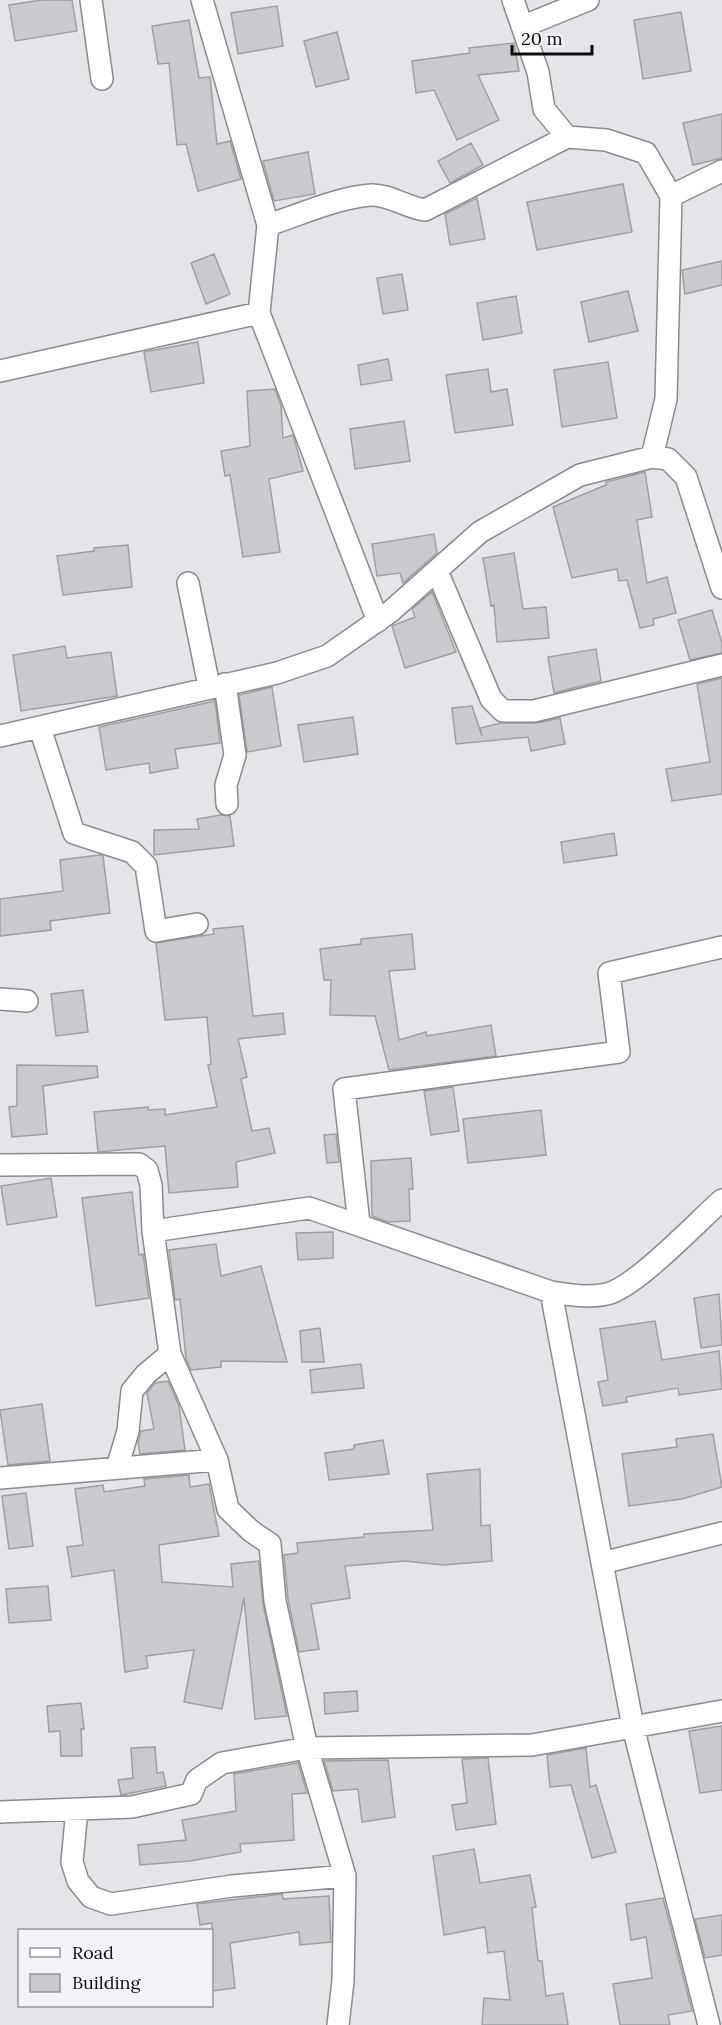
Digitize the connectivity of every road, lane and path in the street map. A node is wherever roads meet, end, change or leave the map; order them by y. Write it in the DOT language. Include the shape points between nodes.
graph roads {
  1 [pos="91,0"];
  2 [pos="202,0"];
  3 [pos="513,0"];
  4 [pos="588,0"];
  5 [pos="524,26"];
  6 [pos="102,79"];
  7 [pos="567,137"];
  8 [pos="722,171"];
  9 [pos="671,196"];
  10 [pos="268,225"];
  11 [pos="259,314"];
  12 [pos="0,371"];
  13 [pos="652,457"];
  14 [pos="437,571"];
  15 [pos="188,583"];
  16 [pos="722,588"];
  17 [pos="378,621"];
  18 [pos="722,665"];
  19 [pos="217,685"];
  20 [pos="40,728"];
  21 [pos="0,736"];
  22 [pos="227,804"];
  23 [pos="197,924"];
  24 [pos="722,947"];
  25 [pos="0,999"];
  26 [pos="27,1000"];
  27 [pos="0,1165"];
  28 [pos="722,1200"];
  29 [pos="359,1224"];
  30 [pos="153,1231"];
  31 [pos="551,1292"];
  32 [pos="170,1354"];
  33 [pos="217,1460"];
  34 [pos="117,1468"];
  35 [pos="0,1478"];
  36 [pos="722,1533"];
  37 [pos="602,1563"];
  38 [pos="722,1711"];
  39 [pos="633,1727"];
  40 [pos="307,1748"];
  41 [pos="77,1809"];
  42 [pos="0,1812"];
  43 [pos="345,1876"];
  44 [pos="338,2025"];
  45 [pos="709,2025"];
  1 -- 6 [label="street"];
  2 -- 10 [label="street"];
  3 -- 5 [label="street"];
  4 -- 5 [label="street"];
  5 -- 7 [label="street" via="544,109"];
  7 -- 9 [label="street" via="606,140 646,153"];
  7 -- 10 [label="street" via="425,210 372,195"];
  8 -- 9 [label="street"];
  9 -- 13 [label="street" via="666,399"];
  10 -- 11 [label="street"];
  11 -- 12 [label="street"];
  11 -- 17 [label="street"];
  13 -- 14 [label="street" via="580,475 480,532"];
  13 -- 16 [label="street" via="668,459 686,477"];
  14 -- 17 [label="street"];
  14 -- 18 [label="street" via="491,699 503,711 534,711"];
  15 -- 19 [label="street"];
  17 -- 19 [label="street" via="327,656 277,673"];
  19 -- 20 [label="street"];
  19 -- 22 [label="street" via="235,756 226,785"];
  20 -- 21 [label="street"];
  20 -- 23 [label="street" via="74,833 132,852 146,866 156,931"];
  24 -- 29 [label="street" via="609,973 619,1052 344,1089"];
  25 -- 26 [label="street"];
  27 -- 30 [label="street" via="139,1164 147,1170 151,1185"];
  28 -- 31 [label="street" via="631,1282 608,1294 579,1296"];
  29 -- 30 [label="street" via="309,1208"];
  29 -- 31 [label="street"];
  30 -- 32 [label="street"];
  31 -- 37 [label="street"];
  32 -- 33 [label="street"];
  32 -- 34 [label="street" via="132,1390 128,1431"];
  33 -- 34 [label="street"];
  33 -- 40 [label="street" via="228,1509 270,1544 275,1601"];
  34 -- 35 [label="street"];
  36 -- 37 [label="street"];
  37 -- 39 [label="street"];
  38 -- 39 [label="street"];
  39 -- 40 [label="street" via="532,1745"];
  39 -- 45 [label="street"];
  40 -- 41 [label="street" via="222,1763 197,1780 191,1794 132,1807"];
  40 -- 43 [label="street"];
  41 -- 42 [label="street"];
  41 -- 43 [label="street" via="72,1862 78,1881 91,1897 111,1904 232,1886"];
  43 -- 44 [label="street" via="344,1981"];
}
